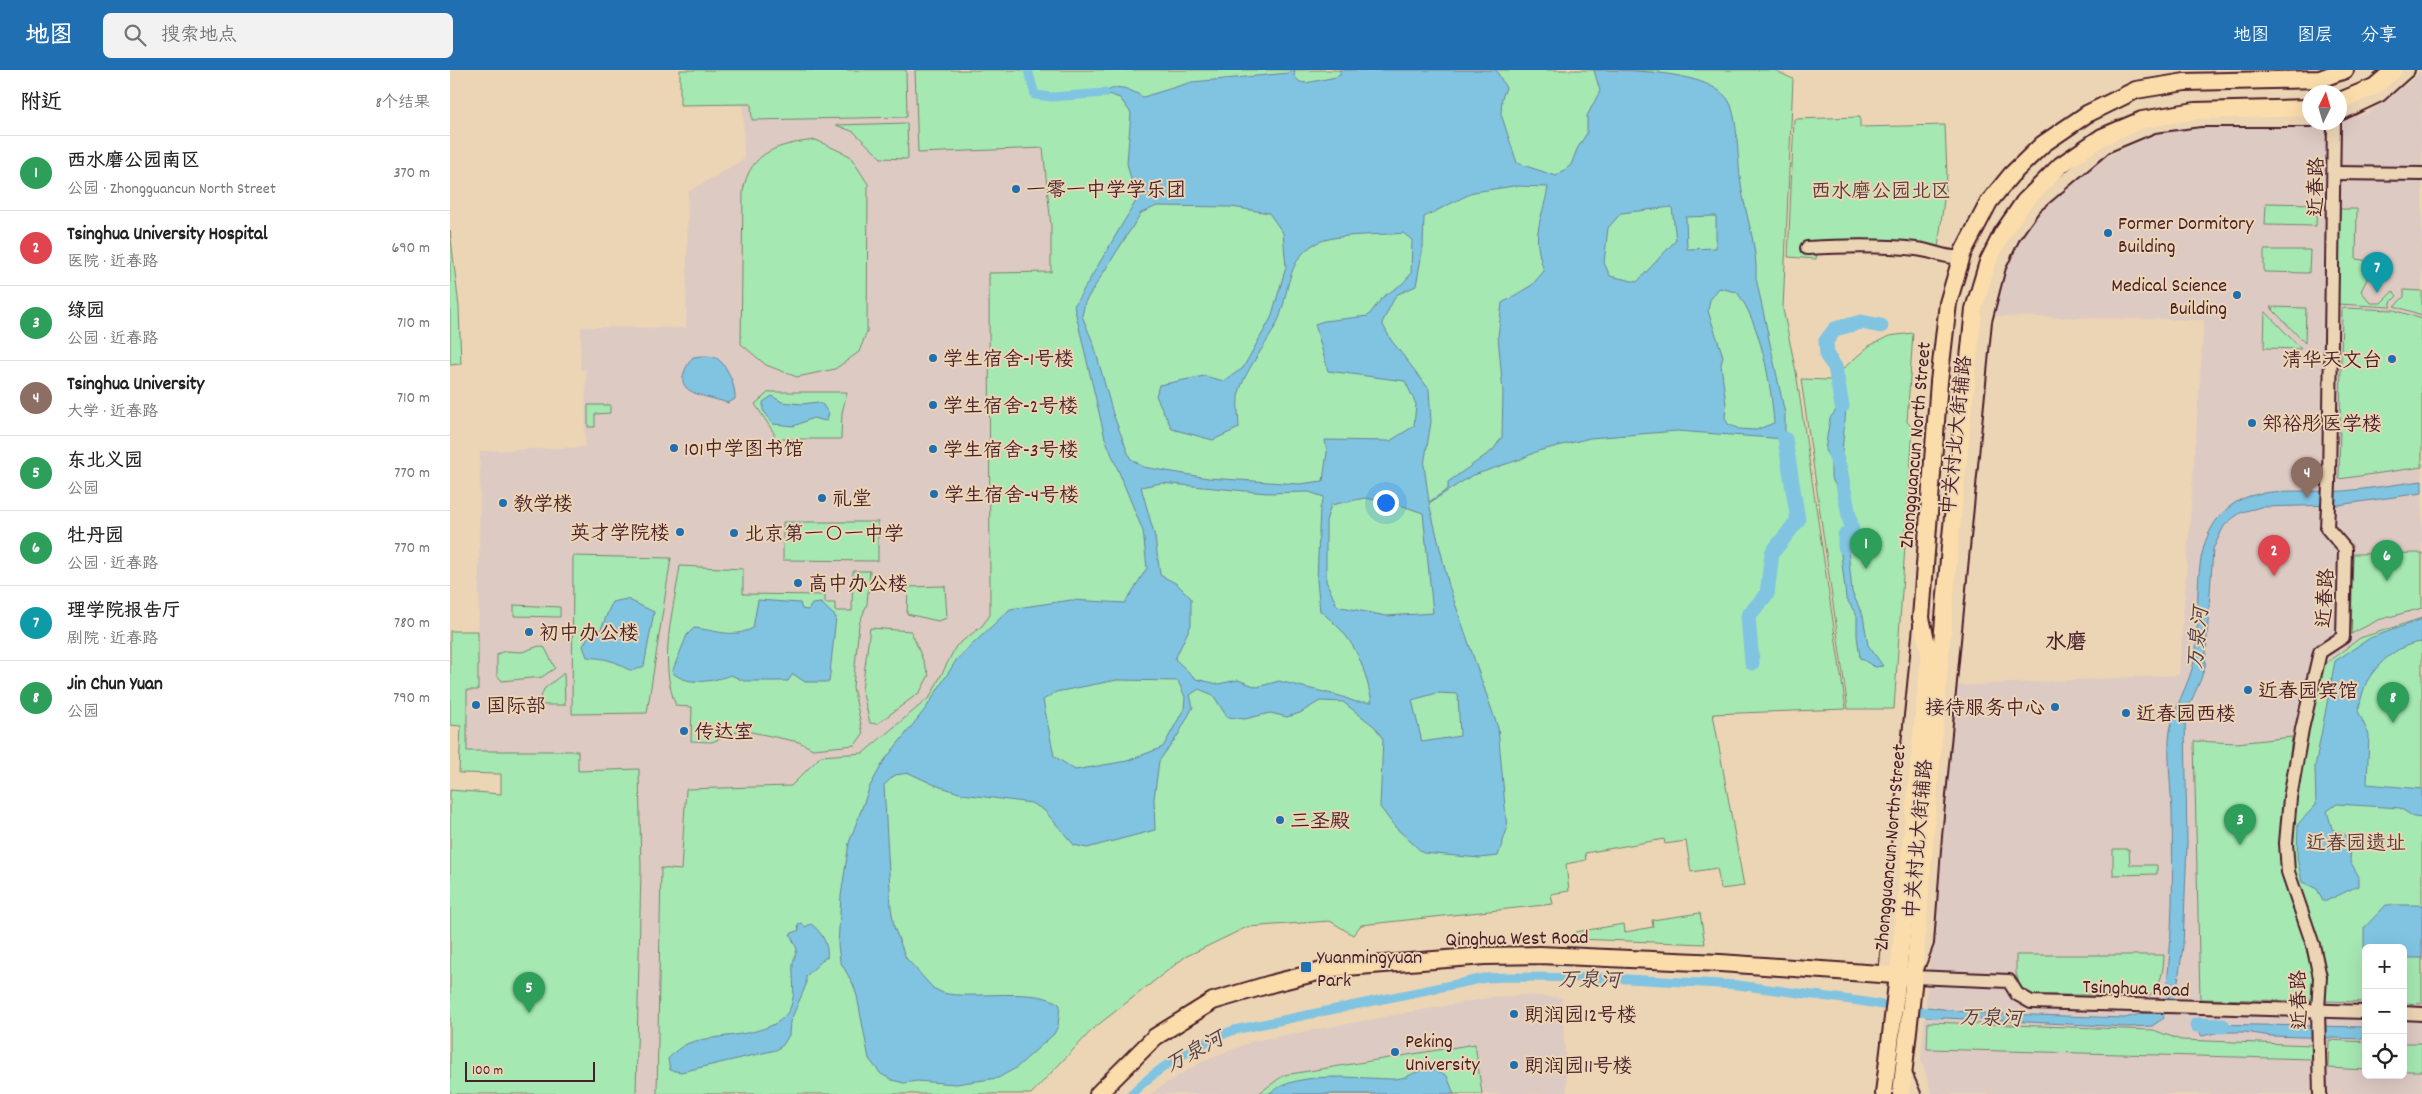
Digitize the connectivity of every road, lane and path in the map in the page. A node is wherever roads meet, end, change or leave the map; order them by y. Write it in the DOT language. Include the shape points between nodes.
graph roads {
  1 [pos="2345,70"];
  2 [pos="2394,70"];
  3 [pos="2408,70"];
  4 [pos="2347,98"];
  5 [pos="2302,108"];
  6 [pos="2347,111"];
  7 [pos="2302,120"];
  8 [pos="2334,130"];
  9 [pos="2334,173"];
  10 [pos="2422,174"];
  11 [pos="1807,248"];
  12 [pos="1961,257"];
  13 [pos="1920,618"];
  14 [pos="1912,825"];
  15 [pos="1897,853"];
  16 [pos="1899,975"];
  17 [pos="2362,1012"];
  18 [pos="2407,1013"];
  19 [pos="2422,1014"];
  20 [pos="2318,1016"];
  21 [pos="1900,1024"];
  22 [pos="1903,1069"];
  23 [pos="1098,1094"];
  24 [pos="1884,1094"];
  25 [pos="1902,1094"];
  26 [pos="1914,1094"];
  27 [pos="2320,1094"];
  1 -- 12 [label="main road, Zhongguancun North Street" via="2320,79 2185,82 2136,90 2087,114 2044,144 1989,202"];
  2 -- 4 [label="main road" via="2374,87"];
  3 -- 6 [label="street" via="2380,95"];
  5 -- 16 [label="main road, Zhongguancun North Street" via="2194,111 2142,120 2102,137 2061,165 2024,202 1988,262 1974,309 1950,557"];
  7 -- 16 [label="street, 中关村北大街辅路" via="2200,120 2154,126 2106,146 2034,207 2014,235 1999,267 1985,321 1927,943"];
  8 -- 9 [label="street, 近春路"];
  9 -- 10 [label="street"];
  9 -- 20 [label="street, 近春路" via="2327,528 2345,549 2343,636 2320,652 2301,737 2286,843 2288,872 2313,945 2320,977"];
  11 -- 12 [label="street" via="1916,249 1940,252 1951,258"];
  12 -- 13 [label="main road, Zhongguancun North Street" via="1947,312 1939,382"];
  13 -- 14 [label="main road, Zhongguancun North Street" via="1929,653"];
  13 -- 15 [label="street, 中关村北大街辅路"];
  14 -- 15 [label="main road"];
  14 -- 16 [label="main road, Zhongguancun North Street"];
  15 -- 16 [label="street, 中关村北大街辅路"];
  16 -- 20 [label="street, Tsinghua Road" via="2009,981 2017,994 2031,1002 2185,1007"];
  16 -- 21 [label="main road, Zhongguancun North Street" via="1903,998"];
  16 -- 23 [label="main road, Qinghua West Road" via="1720,963 1540,956 1484,956 1334,968 1213,1001 1155,1037"];
  17 -- 20 [label="street, Tsinghua Road"];
  18 -- 19 [label="street"];
  20 -- 27 [label="street, 近春路"];
  21 -- 22 [label="main road, Zhongguancun North Street"];
  21 -- 24 [label="main road, Zhongguancun North Street"];
  22 -- 25 [label="main road, Zhongguancun North Street"];
  22 -- 26 [label="street"];
}
